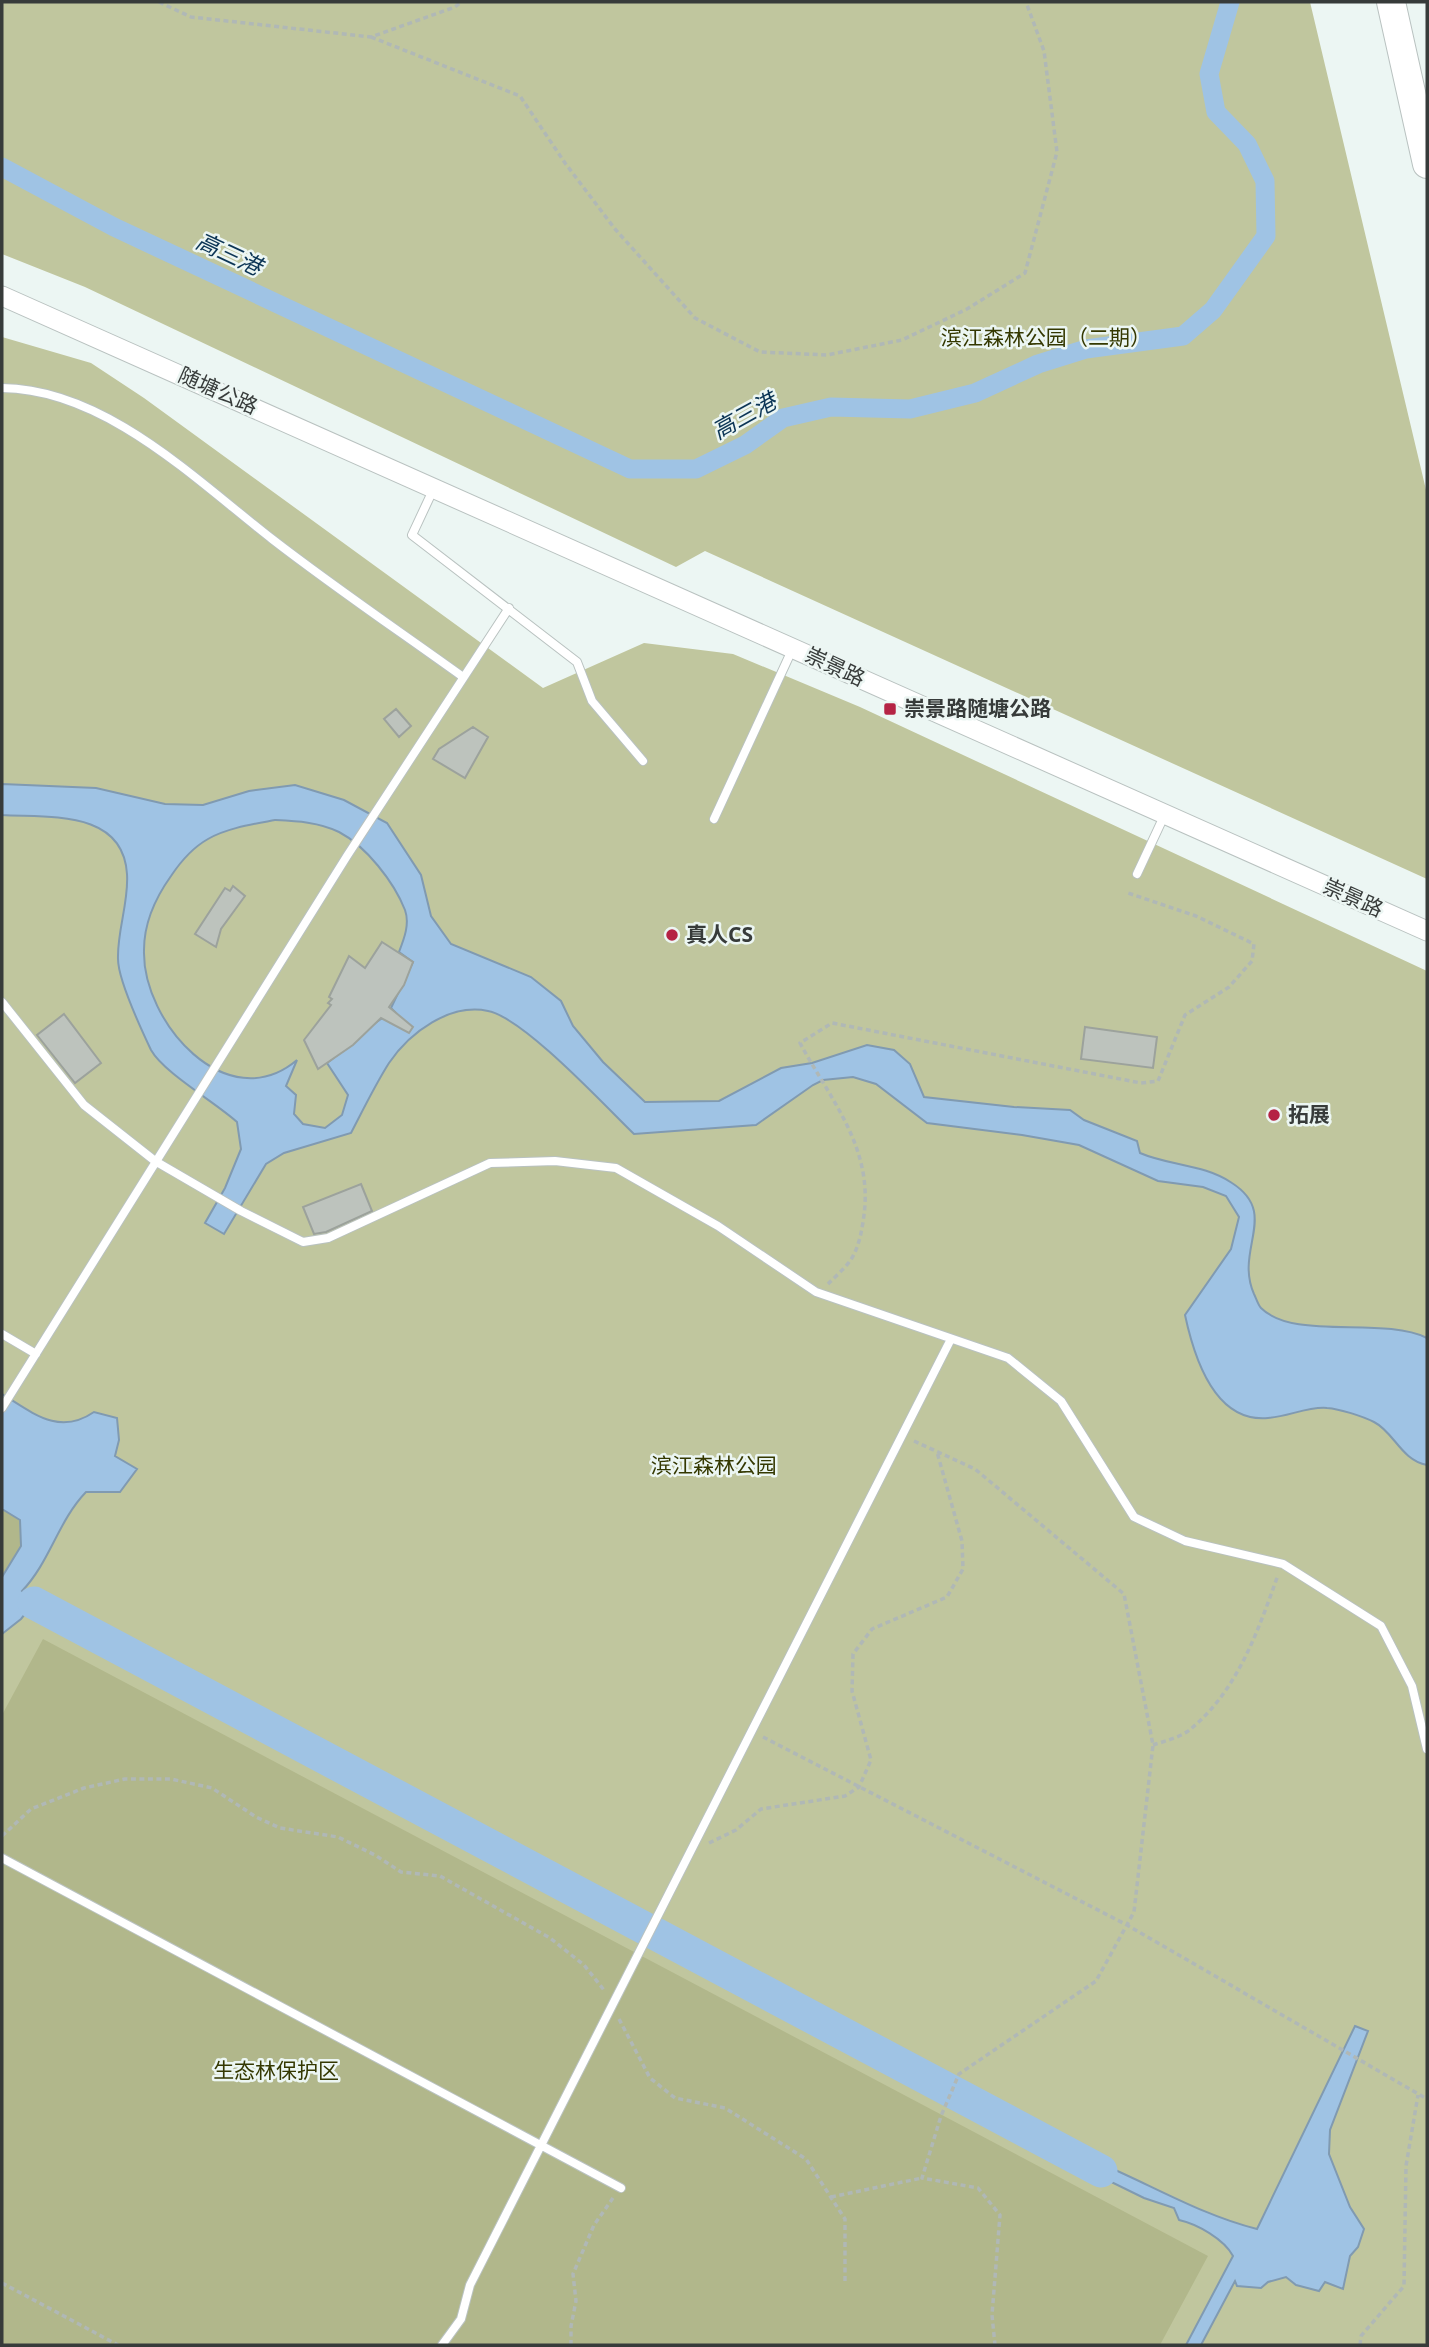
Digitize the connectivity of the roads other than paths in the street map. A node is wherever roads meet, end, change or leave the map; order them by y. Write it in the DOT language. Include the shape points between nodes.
graph roads {
  1 [pos="1391,2"];
  2 [pos="1427,164"];
  3 [pos="2,296"];
  4 [pos="2,388"];
  5 [pos="434,488"];
  6 [pos="509,608"];
  7 [pos="793,648"];
  8 [pos="463,677"];
  9 [pos="643,761"];
  10 [pos="1165,814"];
  11 [pos="714,819"];
  12 [pos="1137,874"];
  13 [pos="1427,931"];
  14 [pos="2,1002"];
  15 [pos="155,1161"];
  16 [pos="2,1334"];
  17 [pos="951,1339"];
  18 [pos="36,1354"];
  19 [pos="2,1408"];
  20 [pos="1427,1749"];
  21 [pos="2,1858"];
  22 [pos="541,2148"];
  23 [pos="621,2188"];
  24 [pos="442,2345"];
  1 -- 2 [label="highway"];
  3 -- 5 [label="street, 随塘公路"];
  4 -- 8 [label="lane" via="46,394 98,413 187,468 272,538"];
  5 -- 6 [label="lane" via="412,535"];
  5 -- 7 [label="street, 崇景路"];
  6 -- 8 [label="lane"];
  6 -- 9 [label="lane" via="577,662 592,701"];
  7 -- 10 [label="street, 崇景路"];
  7 -- 11 [label="lane"];
  8 -- 15 [label="lane"];
  10 -- 12 [label="lane"];
  10 -- 13 [label="street, 崇景路"];
  14 -- 15 [label="lane" via="84,1105"];
  15 -- 17 [label="lane" via="303,1242 328,1238 490,1163 555,1161 616,1168 718,1226 820,1294"];
  15 -- 18 [label="lane"];
  16 -- 18 [label="lane"];
  17 -- 20 [label="lane" via="1008,1358 1061,1401 1134,1517 1185,1541 1283,1564 1381,1626 1412,1686"];
  17 -- 22 [label="lane"];
  18 -- 19 [label="lane"];
  21 -- 22 [label="lane"];
  22 -- 23 [label="lane"];
  22 -- 24 [label="lane" via="470,2285 461,2319"];
}
